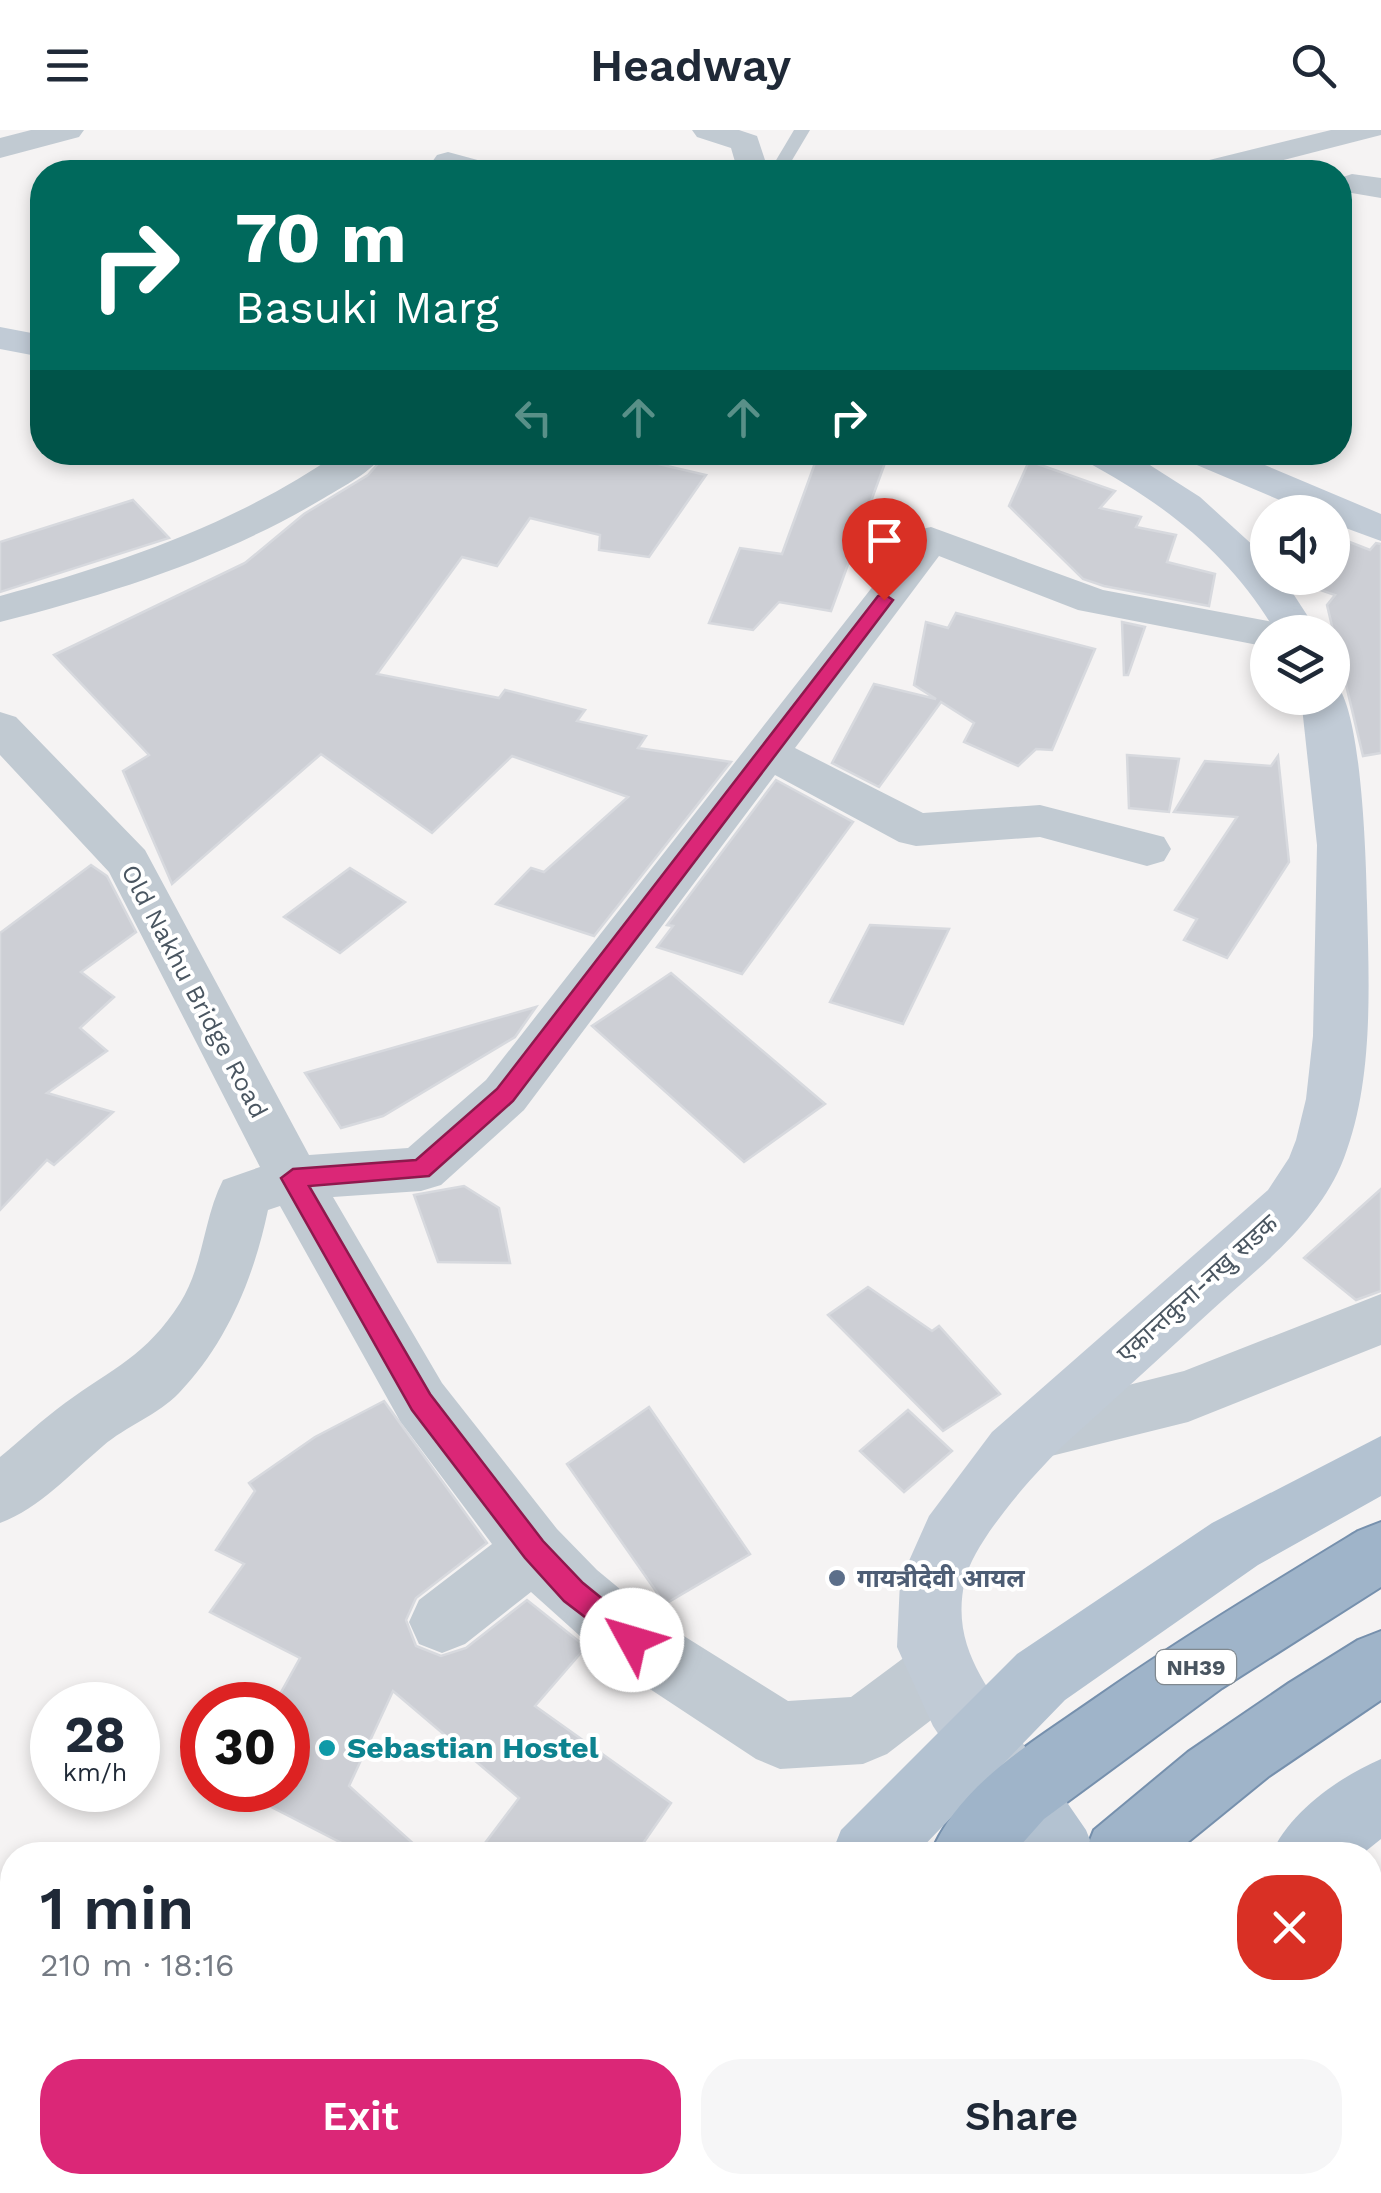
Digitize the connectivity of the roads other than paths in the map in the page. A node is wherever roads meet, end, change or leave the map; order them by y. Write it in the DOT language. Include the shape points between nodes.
graph roads {
  1 [pos="68,130"];
  2 [pos="708,130"];
  3 [pos="802,130"];
  4 [pos="1370,130"];
  5 [pos="0,148"];
  6 [pos="754,160"];
  7 [pos="771,160"];
  8 [pos="1249,160"];
  9 [pos="0,338"];
  10 [pos="30,344"];
  11 [pos="349,465"];
  12 [pos="1120,465"];
  13 [pos="1230,465"];
  14 [pos="1381,529"];
  15 [pos="0,609"];
  16 [pos="1286,615"];
  17 [pos="1250,631"];
  18 [pos="1326,715"];
  19 [pos="0,727"];
  20 [pos="767,752"];
  21 [pos="1147,849"];
  22 [pos="293,1178"];
  23 [pos="1381,1319"];
  24 [pos="1035,1433"];
  25 [pos="1381,1464"];
  26 [pos="0,1496"];
  27 [pos="534,1550"];
  28 [pos="1381,1552"];
  29 [pos="442,1622"];
  30 [pos="1381,1663"];
  31 [pos="959,1702"];
  32 [pos="1019,1794"];
  33 [pos="1381,1794"];
  34 [pos="874,1842"];
  35 [pos="977,1842"];
  36 [pos="1052,1842"];
  37 [pos="1134,1842"];
  38 [pos="1322,1842"];
  1 -- 5 [label="street"];
  2 -- 6 [label="street" via="746,143"];
  3 -- 7 [label="lane"];
  4 -- 8 [label="street"];
  9 -- 10 [label="main road"];
  11 -- 15 [label="street" via="236,532 137,572"];
  12 -- 16 [label="main road" via="1220,529 1258,570"];
  13 -- 14 [label="main road"];
  17 -- 20 [label="street" via="1093,601 931,538"];
  18 -- 24 [label="main road, एकान्तकुना-नखु सडक" via="1344,905 1338,1060 1315,1162 1288,1206"];
  19 -- 22 [label="street, Old Nakhu Bridge Road" via="128,862"];
  20 -- 21 [label="street" via="916,830 1040,822"];
  20 -- 22 [label="street" via="505,1095 421,1169"];
  22 -- 26 [label="street" via="243,1196 228,1263 208,1306 156,1377 87,1422"];
  22 -- 27 [label="street, Old Nakhu Bridge Road" via="421,1402"];
  23 -- 24 [label="street" via="1188,1396"];
  24 -- 31 [label="main road, एकान्तकुना-नखु सडक" via="951,1536 932,1581 930,1647"];
  25 -- 31 [label="main road" via="1235,1544 1041,1676"];
  27 -- 29 [label="street"];
  27 -- 31 [label="street, Old Nakhu Bridge Road" via="632,1640 780,1735 863,1730"];
  28 -- 32 [label="highway, NH39" via="1198,1665"];
  30 -- 37 [label="highway" via="1320,1699"];
  31 -- 32 [label="main road"];
  31 -- 34 [label="main road"];
  32 -- 35 [label="highway, NH39"];
  32 -- 36 [label="main road"];
  33 -- 38 [label="main road"];
}
